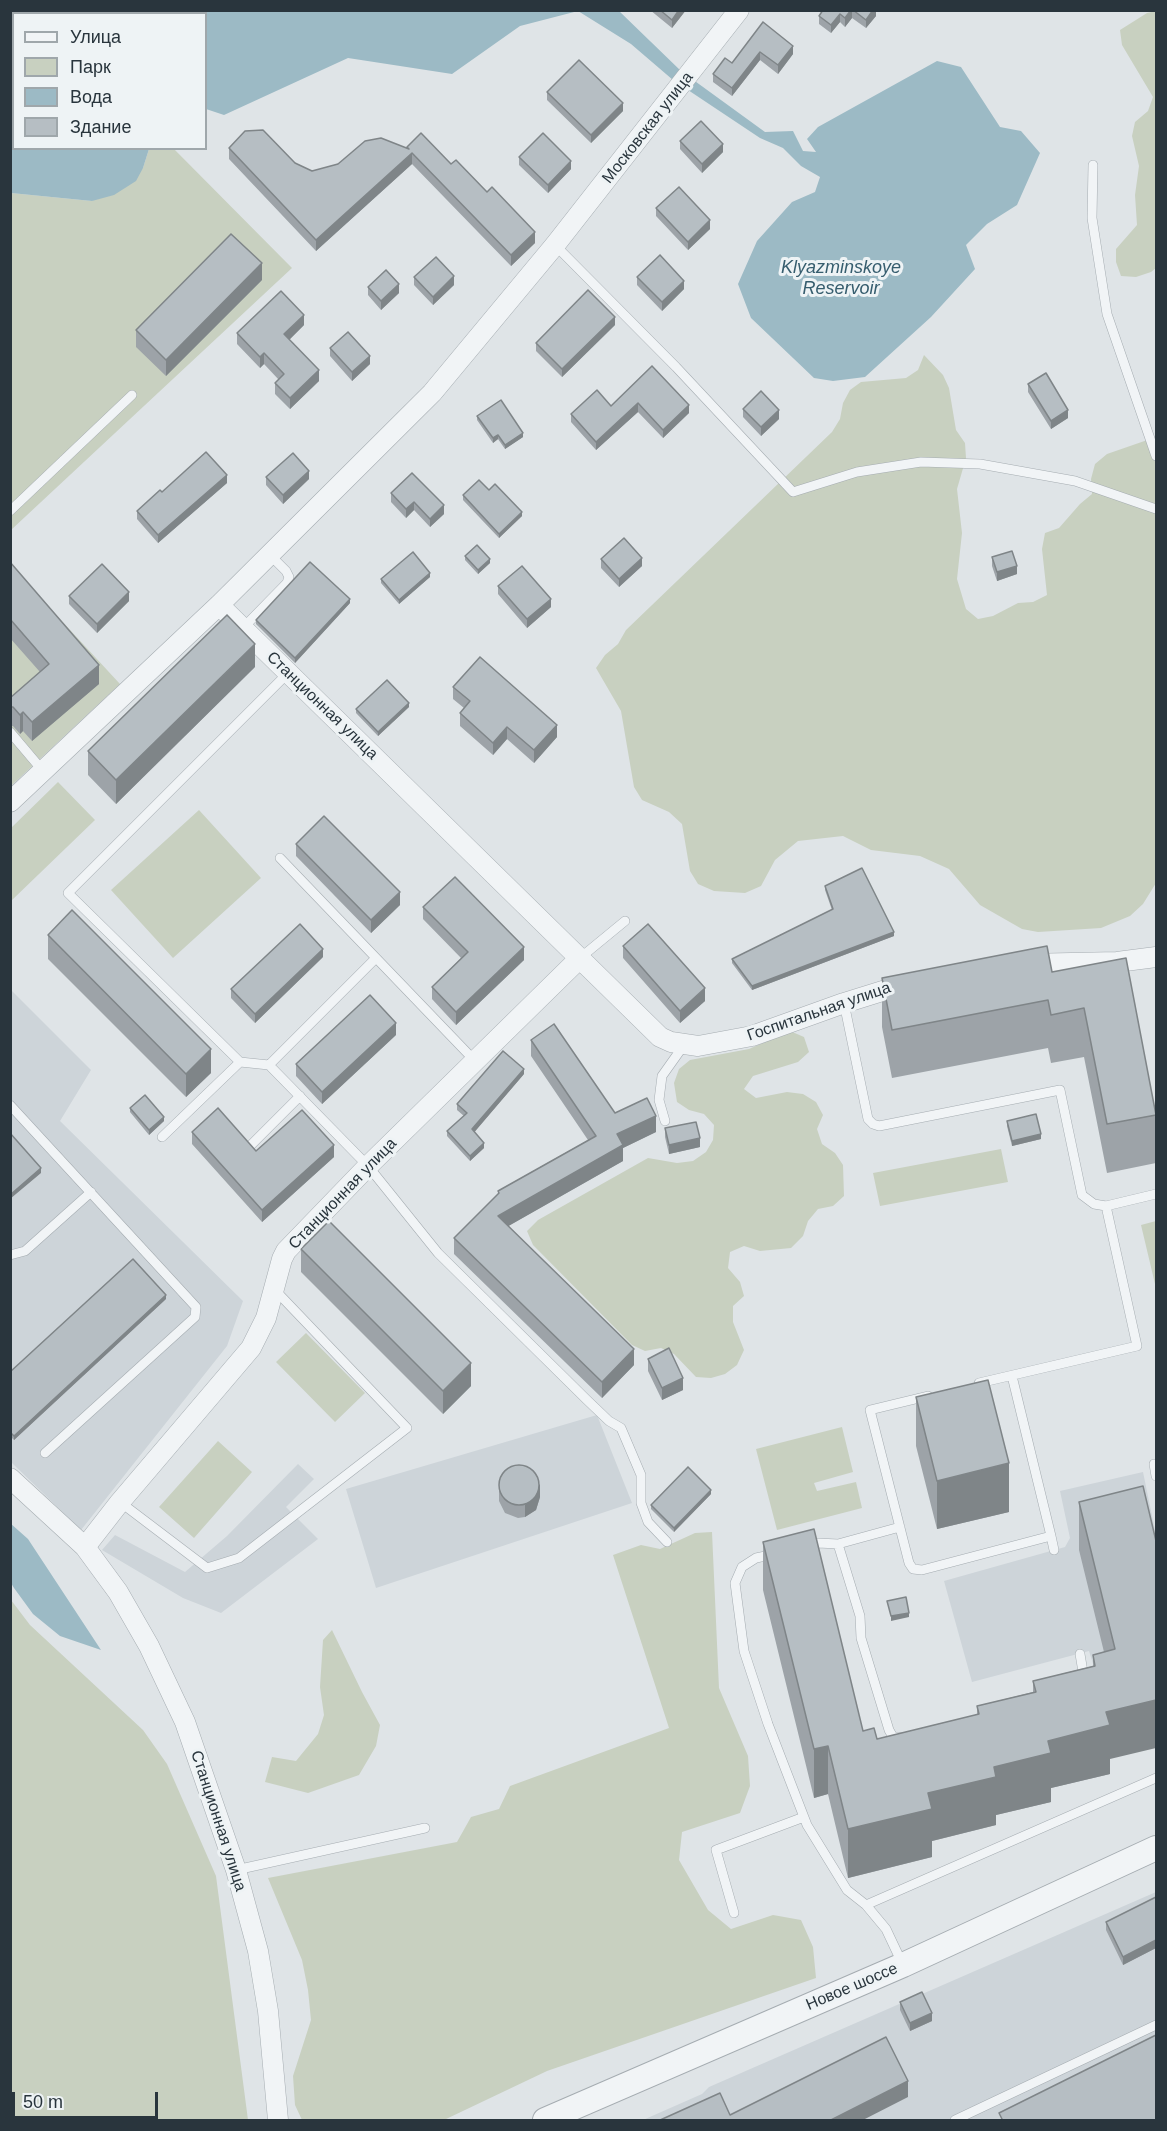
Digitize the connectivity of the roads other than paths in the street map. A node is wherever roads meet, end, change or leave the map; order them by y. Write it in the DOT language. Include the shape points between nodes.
graph roads {
  1 [pos="739,10"];
  2 [pos="1093,165"];
  3 [pos="555,245"];
  4 [pos="132,395"];
  5 [pos="1156,456"];
  6 [pos="1156,509"];
  7 [pos="10,511"];
  8 [pos="270,555"];
  9 [pos="219,605"];
  10 [pos="243,628"];
  11 [pos="288,673"];
  12 [pos="10,732"];
  13 [pos="44,771"];
  14 [pos="10,802"];
  15 [pos="280,858"];
  16 [pos="625,921"];
  17 [pos="1156,957"];
  18 [pos="376,958"];
  19 [pos="580,958"];
  20 [pos="1001,964"];
  21 [pos="922,978"];
  22 [pos="844,1003"];
  23 [pos="660,1037"];
  24 [pos="684,1045"];
  25 [pos="475,1061"];
  26 [pos="240,1062"];
  27 [pos="269,1065"];
  28 [pos="300,1096"];
  29 [pos="10,1105"];
  30 [pos="665,1121"];
  31 [pos="162,1137"];
  32 [pos="250,1146"];
  33 [pos="368,1166"];
  34 [pos="91,1192"];
  35 [pos="1156,1194"];
  36 [pos="1106,1206"];
  37 [pos="10,1255"];
  38 [pos="275,1290"];
  39 [pos="1012,1376"];
  40 [pos="968,1386"];
  41 [pos="936,1394"];
  42 [pos="45,1453"];
  43 [pos="1154,1464"];
  44 [pos="1156,1476"];
  45 [pos="10,1478"];
  46 [pos="120,1502"];
  47 [pos="900,1527"];
  48 [pos="1051,1536"];
  49 [pos="667,1542"];
  50 [pos="838,1544"];
  51 [pos="85,1547"];
  52 [pos="798,1548"];
  53 [pos="1054,1550"];
  54 [pos="787,1551"];
  55 [pos="1080,1654"];
  56 [pos="1071,1689"];
  57 [pos="912,1734"];
  58 [pos="1156,1778"];
  59 [pos="804,1817"];
  60 [pos="425,1828"];
  61 [pos="1156,1848"];
  62 [pos="236,1870"];
  63 [pos="866,1905"];
  64 [pos="734,1913"];
  65 [pos="903,1965"];
  66 [pos="1156,2025"];
  67 [pos="278,2121"];
  68 [pos="545,2121"];
  69 [pos="955,2121"];
  1 -- 3 [label="street, Московская улица"];
  2 -- 5 [label="lane" via="1092,218 1107,314"];
  3 -- 6 [label="lane" via="793,492 857,472 921,462 980,464 1075,480"];
  3 -- 8 [label="street" via="432,393"];
  4 -- 7 [label="lane"];
  8 -- 9 [label="street"];
  8 -- 10 [label="lane" via="286,571 287,583"];
  9 -- 10 [label="street, Станционная улица"];
  9 -- 13 [label="street"];
  10 -- 11 [label="street, Станционная улица"];
  11 -- 19 [label="street, Станционная улица"];
  11 -- 26 [label="lane" via="68,893"];
  12 -- 13 [label="lane"];
  13 -- 14 [label="street"];
  15 -- 18 [label="lane"];
  16 -- 19 [label="lane"];
  17 -- 20 [label="street" via="1117,963"];
  18 -- 25 [label="lane"];
  18 -- 27 [label="lane"];
  19 -- 23 [label="street, Станционная улица"];
  19 -- 25 [label="street, Станционная улица"];
  21 -- 22 [label="street, Госпитальная улица"];
  22 -- 24 [label="street, Госпитальная улица" via="752,1036"];
  22 -- 36 [label="lane" via="868,1119 873,1124 879,1126 1060,1090 1082,1195 1094,1204"];
  23 -- 24 [label="street, Госпитальная улица"];
  24 -- 30 [label="lane" via="662,1076 659,1100"];
  25 -- 33 [label="street, Станционная улица"];
  26 -- 27 [label="lane"];
  26 -- 31 [label="lane"];
  27 -- 28 [label="lane"];
  28 -- 32 [label="lane"];
  28 -- 33 [label="lane"];
  29 -- 34 [label="lane"];
  33 -- 38 [label="street, Станционная улица" via="286,1251"];
  33 -- 49 [label="lane" via="438,1253 587,1401 621,1428 641,1475 641,1503 648,1521"];
  34 -- 37 [label="lane" via="25,1251"];
  34 -- 42 [label="lane" via="196,1307 195,1317"];
  35 -- 36 [label="lane"];
  36 -- 39 [label="lane" via="1137,1346"];
  38 -- 46 [label="street, Станционная улица" via="251,1348"];
  38 -- 46 [label="lane" via="407,1428 239,1557 207,1568"];
  39 -- 40 [label="lane"];
  39 -- 48 [label="lane"];
  41 -- 47 [label="lane" via="870,1410"];
  43 -- 44 [label="lane"];
  45 -- 51 [label="street, Станционная улица"];
  46 -- 51 [label="street, Станционная улица"];
  47 -- 48 [label="lane" via="909,1563 913,1569 922,1570"];
  47 -- 50 [label="lane"];
  48 -- 53 [label="lane"];
  50 -- 52 [label="lane"];
  50 -- 57 [label="lane" via="889,1730 893,1737"];
  51 -- 62 [label="street, Станционная улица" via="118,1592 149,1646 185,1722"];
  54 -- 59 [label="lane" via="756,1558 742,1567 735,1583 744,1651"];
  55 -- 56 [label="lane" via="1083,1672"];
  58 -- 63 [label="lane"];
  59 -- 63 [label="lane" via="847,1890"];
  59 -- 64 [label="lane" via="716,1850"];
  60 -- 62 [label="lane"];
  61 -- 65 [label="street, Новое шоссе"];
  62 -- 67 [label="street, Станционная улица" via="262,1971"];
  63 -- 65 [label="lane" via="886,1929"];
  65 -- 68 [label="street, Новое шоссе"];
  66 -- 69 [label="lane"];
}
